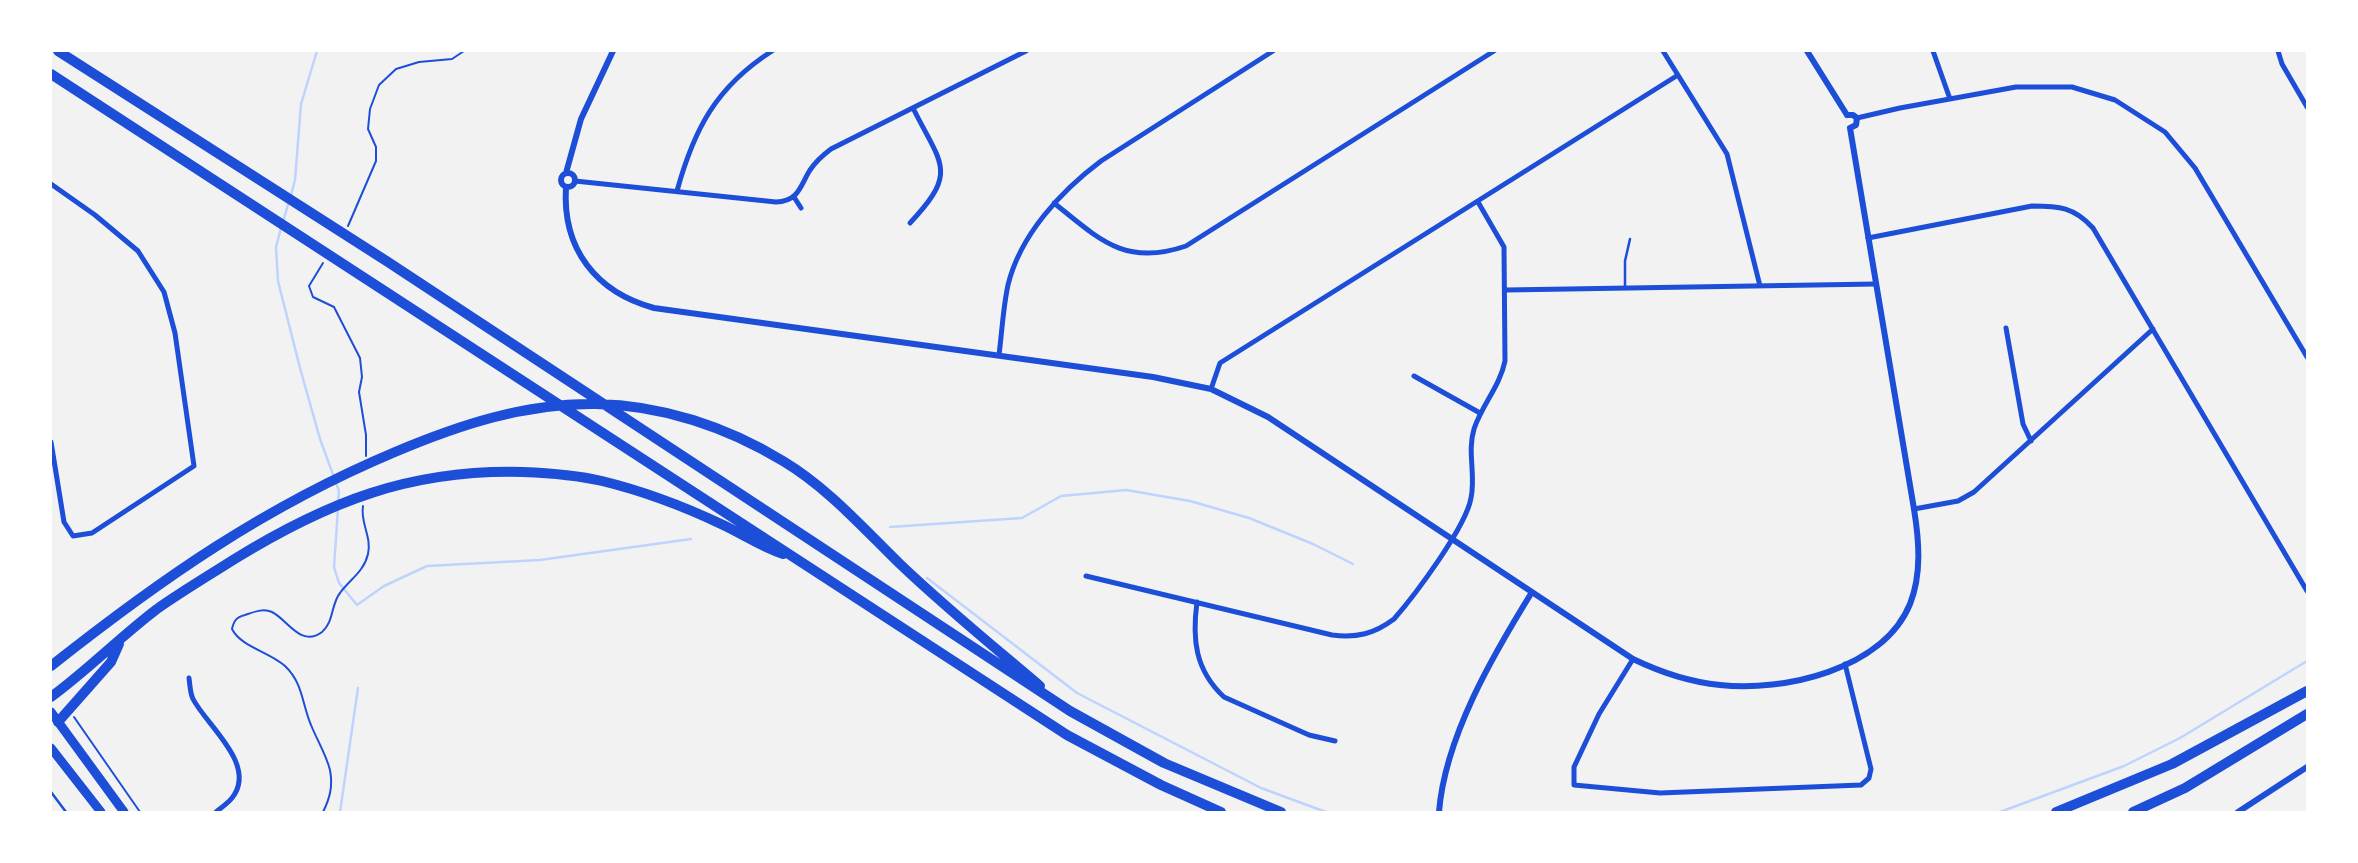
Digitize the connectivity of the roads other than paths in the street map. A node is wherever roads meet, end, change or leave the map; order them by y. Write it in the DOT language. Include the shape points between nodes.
graph roads {
  1 [pos="58,51"];
  2 [pos="613,51"];
  3 [pos="772,51"];
  4 [pos="1026,51"];
  5 [pos="1273,51"];
  6 [pos="1494,51"];
  7 [pos="1663,51"];
  8 [pos="1807,51"];
  9 [pos="1933,51"];
  10 [pos="2278,51"];
  11 [pos="51,74"];
  12 [pos="1678,75"];
  13 [pos="1950,99"];
  14 [pos="913,107"];
  15 [pos="2307,107"];
  16 [pos="1847,115"];
  17 [pos="1857,118"];
  18 [pos="1850,128"];
  19 [pos="566,173"];
  20 [pos="575,181"];
  21 [pos="51,184"];
  22 [pos="566,187"];
  23 [pos="677,191"];
  24 [pos="794,197"];
  25 [pos="1478,202"];
  26 [pos="1054,203"];
  27 [pos="801,208"];
  28 [pos="910,222"];
  29 [pos="1868,238"];
  30 [pos="1630,239"];
  31 [pos="1876,284"];
  32 [pos="1760,286"];
  33 [pos="1625,288"];
  34 [pos="1506,290"];
  35 [pos="2006,328"];
  36 [pos="2153,329"];
  37 [pos="999,355"];
  38 [pos="2307,357"];
  39 [pos="1414,376"];
  40 [pos="1211,389"];
  41 [pos="1480,414"];
  42 [pos="2031,440"];
  43 [pos="51,442"];
  44 [pos="1914,509"];
  45 [pos="1452,538"];
  46 [pos="794,558"];
  47 [pos="1086,576"];
  48 [pos="2307,591"];
  49 [pos="1532,592"];
  50 [pos="1196,602"];
  51 [pos="120,640"];
  52 [pos="1633,659"];
  53 [pos="1845,664"];
  54 [pos="51,666"];
  55 [pos="189,678"];
  56 [pos="2307,691"];
  57 [pos="51,697"];
  58 [pos="1070,711"];
  59 [pos="51,712"];
  60 [pos="2307,714"];
  61 [pos="58,722"];
  62 [pos="1335,741"];
  63 [pos="51,748"];
  64 [pos="2307,767"];
  65 [pos="51,792"];
  66 [pos="65,812"];
  67 [pos="101,812"];
  68 [pos="124,812"];
  69 [pos="216,812"];
  70 [pos="1221,812"];
  71 [pos="1281,812"];
  72 [pos="1439,812"];
  73 [pos="2056,812"];
  74 [pos="2133,812"];
  75 [pos="2238,812"];
  1 -- 58 [label="highway"];
  2 -- 19 [label="street" via="582,119"];
  3 -- 23 [label="street" via="736,79 706,115 686,157"];
  4 -- 14 [label="street"];
  5 -- 26 [label="street" via="1101,161"];
  6 -- 26 [label="street" via="1186,246 1131,253 1097,237"];
  7 -- 12 [label="street"];
  8 -- 16 [label="street"];
  9 -- 13 [label="street"];
  10 -- 15 [label="street"];
  11 -- 46 [label="highway"];
  12 -- 25 [label="street"];
  12 -- 32 [label="street" via="1727,154"];
  13 -- 17 [label="street"];
  13 -- 38 [label="street" via="2016,86 2071,87 2115,100 2165,132 2195,168"];
  14 -- 24 [label="street" via="825,153"];
  14 -- 28 [label="street" via="942,173 935,193"];
  16 -- 17 [label="street"];
  16 -- 18 [label="street" via="1843,121"];
  17 -- 18 [label="street"];
  18 -- 29 [label="street"];
  19 -- 20 [label="street"];
  19 -- 22 [label="street" via="560,179"];
  20 -- 22 [label="street"];
  20 -- 23 [label="street"];
  21 -- 43 [label="street" via="138,251 164,292 175,332 194,466 92,533 73,536 64,522"];
  22 -- 37 [label="street" via="566,219 578,251 597,278 638,303"];
  23 -- 24 [label="street" via="776,202"];
  24 -- 27 [label="street"];
  25 -- 34 [label="street" via="1504,247"];
  25 -- 40 [label="street" via="1220,363"];
  26 -- 37 [label="street" via="1028,238 1008,284"];
  29 -- 31 [label="street"];
  29 -- 36 [label="street" via="2032,205 2069,209 2093,228"];
  30 -- 33 [label="lane"];
  31 -- 32 [label="street"];
  31 -- 44 [label="street"];
  32 -- 33 [label="street"];
  33 -- 34 [label="street"];
  34 -- 41 [label="street" via="1505,361"];
  35 -- 42 [label="street" via="2023,424"];
  36 -- 42 [label="street"];
  36 -- 48 [label="street"];
  37 -- 40 [label="street"];
  39 -- 41 [label="street"];
  40 -- 45 [label="street" via="1268,416"];
  41 -- 45 [label="street" via="1471,447 1472,495"];
  42 -- 44 [label="street" via="1966,498"];
  44 -- 53 [label="street" via="1918,566 1903,619 1886,639"];
  45 -- 49 [label="street"];
  45 -- 50 [label="street" via="1394,619 1365,635 1332,635"];
  46 -- 51 [label="highway" via="666,501 598,480 500,471 425,479 380,489 298,522 189,588"];
  46 -- 70 [label="highway" via="1067,735"];
  47 -- 50 [label="street"];
  49 -- 52 [label="street"];
  49 -- 72 [label="street" via="1468,713 1450,759"];
  50 -- 62 [label="street" via="1194,644 1213,687 1224,697 1309,736"];
  51 -- 57 [label="highway"];
  51 -- 61 [label="highway" via="111,663"];
  52 -- 53 [label="street" via="1683,678 1734,686 1793,681"];
  52 -- 53 [label="street" via="1574,767 1574,785 1660,793 1861,785 1870,778 1871,769"];
  54 -- 58 [label="highway" via="194,559 370,458 502,414 596,404 685,417 762,449 807,477"];
  55 -- 69 [label="street" via="191,698 238,766 239,785"];
  56 -- 73 [label="highway" via="2172,764"];
  58 -- 71 [label="highway" via="1164,763"];
  59 -- 61 [label="highway"];
  60 -- 74 [label="highway" via="2205,776"];
  61 -- 68 [label="highway"];
  63 -- 67 [label="highway"];
  64 -- 75 [label="street"];
  65 -- 66 [label="lane"];
}
